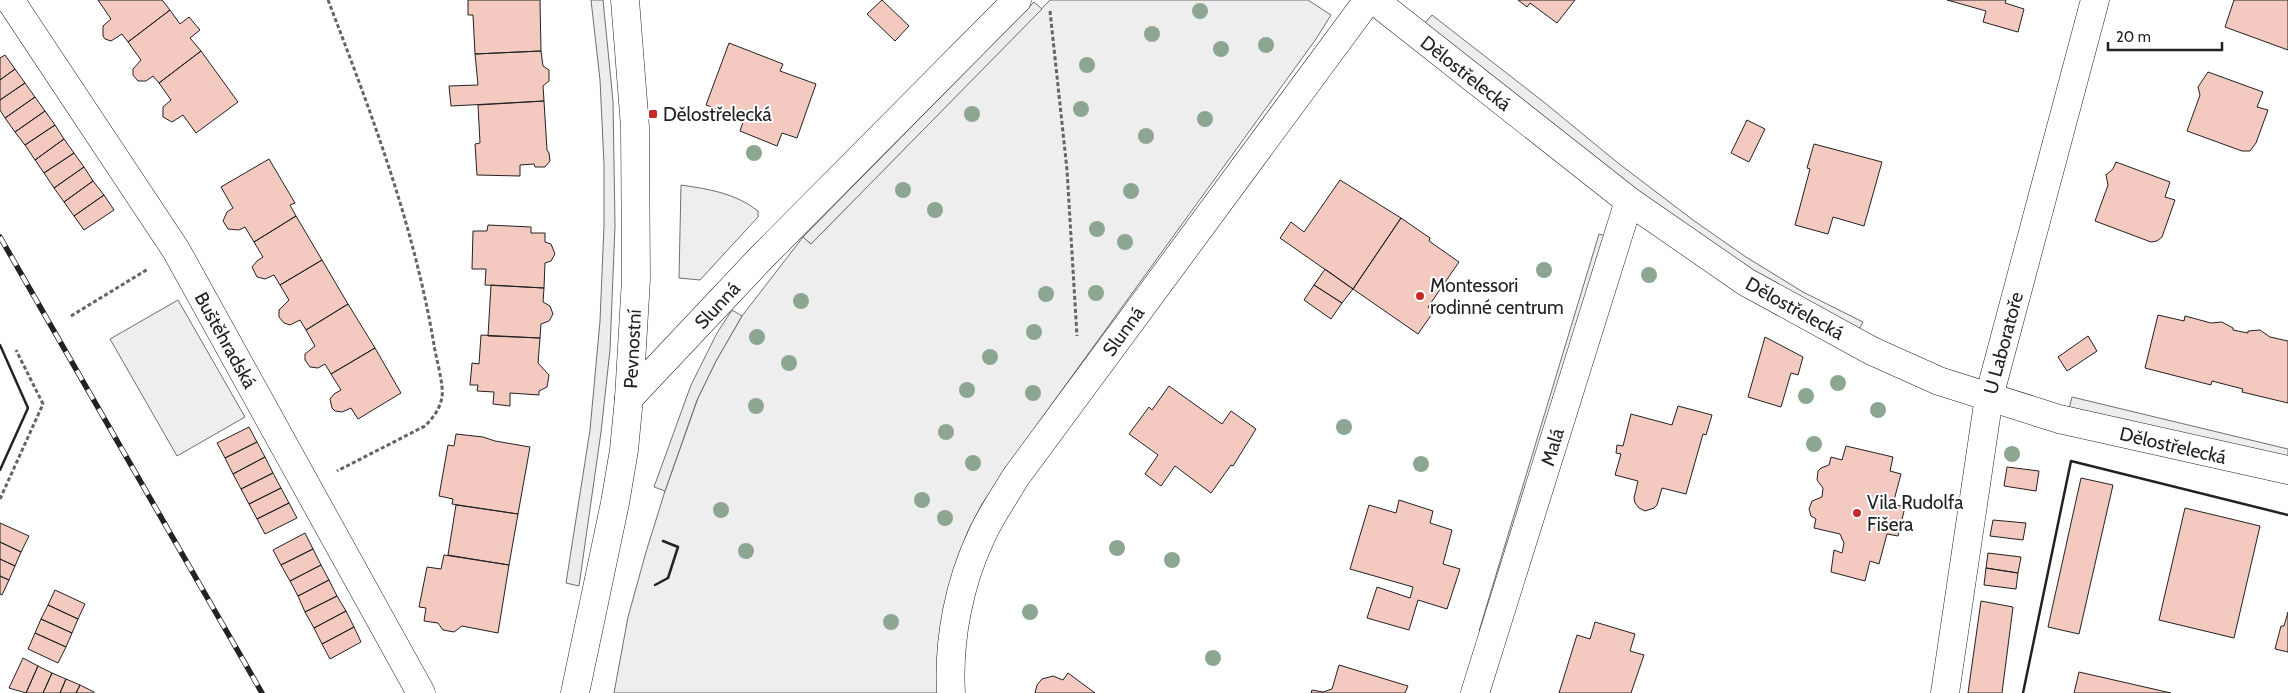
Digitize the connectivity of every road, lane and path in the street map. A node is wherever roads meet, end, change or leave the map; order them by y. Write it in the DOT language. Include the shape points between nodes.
graph roads {
  1 [pos="10,0"];
  2 [pos="328,0"];
  3 [pos="625,0"];
  4 [pos="1017,0"];
  5 [pos="1368,0"];
  6 [pos="1374,0"];
  7 [pos="2095,0"];
  8 [pos="1050,10"];
  9 [pos="1629,201"];
  10 [pos="139,275"];
  11 [pos="71,316"];
  12 [pos="1078,337"];
  13 [pos="16,350"];
  14 [pos="1988,397"];
  15 [pos="630,398"];
  16 [pos="2288,470"];
  17 [pos="308,486"];
  18 [pos="0,499"];
  19 [pos="420,693"];
  20 [pos="575,693"];
  21 [pos="951,693"];
  22 [pos="1475,693"];
  23 [pos="1944,693"];
  1 -- 17 [label="street, Buštěhradská" via="176,250"];
  2 -- 17 [label="path" via="365,95 411,235 442,396 436,414 425,426"];
  3 -- 15 [label="street, Pevnostní" via="635,136 636,279"];
  4 -- 15 [label="street, Slunná" via="760,260"];
  5 -- 21 [label="street, Slunná" via="1015,478 982,534 969,567 951,648"];
  6 -- 9 [label="street, Dělostřelecká"];
  7 -- 14 [label="street, U Laboratoře"];
  8 -- 12 [label="path" via="1067,170"];
  9 -- 14 [label="street, Dělostřelecká" via="1746,282 1788,305 1904,367"];
  9 -- 22 [label="street, Malá"];
  10 -- 11 [label="path"];
  13 -- 18 [label="path" via="43,404"];
  14 -- 16 [label="street, Dělostřelecká" via="2059,419"];
  14 -- 23 [label="street, U Laboratoře"];
  15 -- 20 [label="street, Pevnostní" via="618,486"];
  17 -- 19 [label="street, Buštěhradská"];
}
